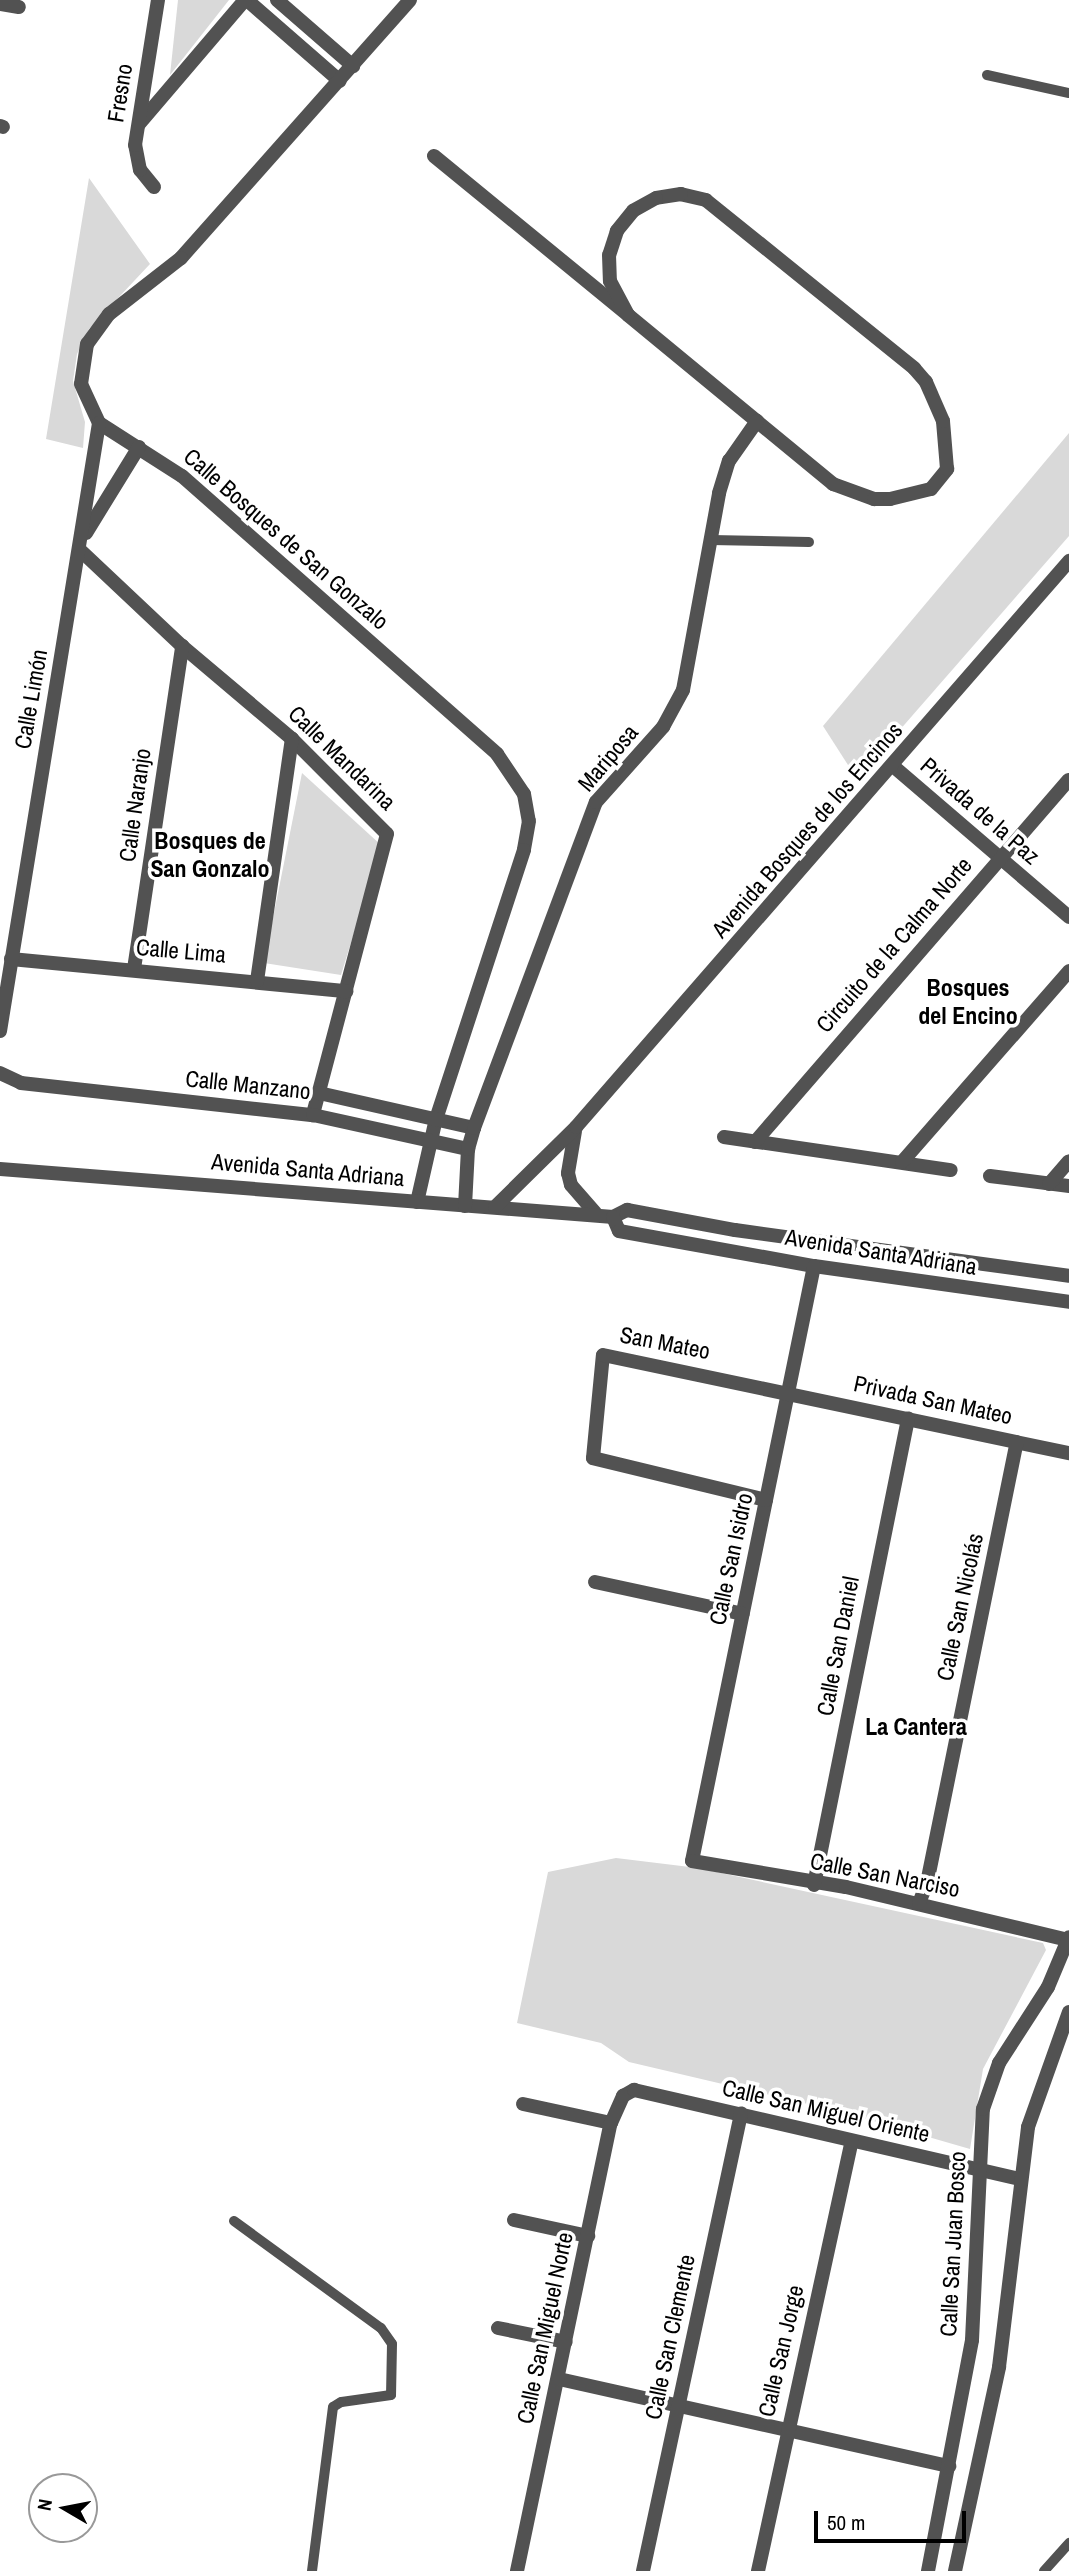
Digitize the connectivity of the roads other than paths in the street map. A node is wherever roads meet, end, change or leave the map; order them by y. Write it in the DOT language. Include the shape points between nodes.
graph roads {
  1 [pos="158,0"];
  2 [pos="246,0"];
  3 [pos="277,0"];
  4 [pos="410,0"];
  5 [pos="0,4"];
  6 [pos="19,7"];
  7 [pos="353,66"];
  8 [pos="987,75"];
  9 [pos="340,81"];
  10 [pos="1069,93"];
  11 [pos="138,125"];
  12 [pos="434,156"];
  13 [pos="154,187"];
  14 [pos="628,315"];
  15 [pos="757,421"];
  16 [pos="99,422"];
  17 [pos="139,447"];
  18 [pos="711,540"];
  19 [pos="809,542"];
  20 [pos="80,545"];
  21 [pos="1069,561"];
  22 [pos="182,646"];
  23 [pos="292,739"];
  24 [pos="893,766"];
  25 [pos="1069,780"];
  26 [pos="999,858"];
  27 [pos="1069,917"];
  28 [pos="11,959"];
  29 [pos="134,969"];
  30 [pos="1069,971"];
  31 [pos="257,981"];
  32 [pos="346,991"];
  33 [pos="0,1031"];
  34 [pos="0,1073"];
  35 [pos="319,1093"];
  36 [pos="313,1115"];
  37 [pos="435,1123"];
  38 [pos="576,1127"];
  39 [pos="474,1128"];
  40 [pos="724,1137"];
  41 [pos="430,1139"];
  42 [pos="755,1142"];
  43 [pos="468,1149"];
  44 [pos="1069,1161"];
  45 [pos="902,1163"];
  46 [pos="0,1169"];
  47 [pos="951,1170"];
  48 [pos="990,1176"];
  49 [pos="1049,1184"];
  50 [pos="1069,1186"];
  51 [pos="417,1202"];
  52 [pos="465,1206"];
  53 [pos="495,1207"];
  54 [pos="595,1213"];
  55 [pos="612,1217"];
  56 [pos="814,1266"];
  57 [pos="1069,1276"];
  58 [pos="1069,1302"];
  59 [pos="788,1392"];
  60 [pos="908,1418"];
  61 [pos="1017,1442"];
  62 [pos="1069,1453"];
  63 [pos="766,1500"];
  64 [pos="595,1582"];
  65 [pos="743,1614"];
  66 [pos="692,1861"];
  67 [pos="814,1885"];
  68 [pos="919,1903"];
  69 [pos="1069,1939"];
  70 [pos="1069,2012"];
  71 [pos="623,2096"];
  72 [pos="523,2104"];
  73 [pos="741,2113"];
  74 [pos="611,2123"];
  75 [pos="852,2141"];
  76 [pos="979,2170"];
  77 [pos="1020,2179"];
  78 [pos="514,2220"];
  79 [pos="234,2221"];
  80 [pos="588,2236"];
  81 [pos="498,2328"];
  82 [pos="566,2342"];
  83 [pos="559,2379"];
  84 [pos="679,2404"];
  85 [pos="787,2428"];
  86 [pos="949,2466"];
  87 [pos="1069,2543"];
  88 [pos="312,2571"];
  89 [pos="517,2571"];
  90 [pos="643,2571"];
  91 [pos="758,2571"];
  92 [pos="928,2571"];
  93 [pos="955,2571"];
  94 [pos="1044,2571"];
  1 -- 11 [label="street, Fresno"];
  2 -- 9 [label="street"];
  2 -- 11 [label="street"];
  3 -- 7 [label="street"];
  4 -- 7 [label="street"];
  5 -- 6 [label="street"];
  7 -- 9 [label="street"];
  8 -- 10 [label="lane"];
  9 -- 16 [label="street" via="181,258 109,314 87,344 81,384"];
  11 -- 13 [label="street, Fresno" via="135,156"];
  12 -- 14 [label="street"];
  14 -- 15 [label="street"];
  14 -- 15 [label="street" via="610,281 609,255 617,231 633,211 656,198 681,194 706,200 914,368 926,382 943,421 947,469 931,489 874,499 833,484"];
  15 -- 18 [label="street, Mariposa" via="729,461"];
  16 -- 17 [label="street, Calle Bosques de San Gonzalo"];
  16 -- 20 [label="street, Calle Limón"];
  17 -- 20 [label="street, Calle Limón"];
  17 -- 37 [label="street, Calle Bosques de San Gonzalo" via="182,476 497,754 524,794 529,821 524,850"];
  18 -- 19 [label="lane"];
  18 -- 39 [label="street, Mariposa" via="683,690 663,727 596,802"];
  20 -- 22 [label="street, Calle Mandarina"];
  20 -- 28 [label="street, Calle Limón"];
  21 -- 24 [label="street, Avenida Bosques de los Encinos"];
  22 -- 23 [label="street, Calle Mandarina"];
  22 -- 29 [label="street, Calle Naranjo"];
  23 -- 31 [label="street"];
  23 -- 32 [label="street, Calle Mandarina" via="387,834"];
  24 -- 26 [label="street, Privada de la Paz"];
  24 -- 38 [label="street, Avenida Bosques de los Encinos"];
  25 -- 26 [label="street, Circuito de la Calma Norte"];
  26 -- 27 [label="street, Privada de la Paz"];
  26 -- 42 [label="street, Circuito de la Calma Norte"];
  28 -- 29 [label="street, Calle Lima"];
  28 -- 33 [label="street, Calle Limón"];
  29 -- 31 [label="street, Calle Lima"];
  30 -- 45 [label="street"];
  31 -- 32 [label="street, Calle Lima"];
  32 -- 35 [label="street, Calle Mandarina"];
  34 -- 36 [label="street, Calle Manzano" via="21,1083"];
  35 -- 36 [label="street, Calle Mandarina"];
  35 -- 37 [label="street, Calle Manzano"];
  36 -- 41 [label="street, Calle Manzano"];
  37 -- 39 [label="street, Calle Manzano"];
  37 -- 41 [label="street, Calle Bosques de San Gonzalo"];
  38 -- 53 [label="street, Avenida Bosques de los Encinos"];
  38 -- 54 [label="street, Avenida Bosques de los Encinos" via="568,1173 571,1185"];
  39 -- 43 [label="street, Mariposa"];
  40 -- 42 [label="street"];
  41 -- 43 [label="street, Calle Manzano"];
  41 -- 51 [label="street, Calle Bosques de San Gonzalo"];
  42 -- 45 [label="street"];
  43 -- 52 [label="street, Mariposa"];
  44 -- 49 [label="street"];
  45 -- 47 [label="street"];
  46 -- 51 [label="street, Avenida Santa Adriana"];
  48 -- 49 [label="street"];
  49 -- 50 [label="street"];
  51 -- 52 [label="street, Avenida Santa Adriana"];
  52 -- 53 [label="street, Avenida Santa Adriana"];
  53 -- 54 [label="street, Avenida Santa Adriana"];
  54 -- 55 [label="street, Avenida Santa Adriana"];
  55 -- 56 [label="street, Avenida Santa Adriana" via="619,1231"];
  55 -- 57 [label="street, Avenida Santa Adriana" via="627,1210 735,1230"];
  56 -- 58 [label="street, Avenida Santa Adriana"];
  56 -- 59 [label="street, Calle San Isidro"];
  59 -- 60 [label="street, Privada San Mateo"];
  59 -- 63 [label="street, Calle San Isidro"];
  59 -- 63 [label="street, San Mateo" via="607,1353 601,1359 593,1458"];
  60 -- 61 [label="street, Privada San Mateo"];
  60 -- 67 [label="street, Calle San Daniel"];
  61 -- 62 [label="street, Privada San Mateo"];
  61 -- 68 [label="street, Calle San Nicolás" via="927,1883"];
  63 -- 65 [label="street, Calle San Isidro"];
  64 -- 65 [label="street"];
  65 -- 66 [label="street, Calle San Isidro"];
  66 -- 67 [label="street, Calle San Narciso"];
  67 -- 68 [label="street, Calle San Narciso"];
  68 -- 69 [label="street, Calle San Narciso"];
  69 -- 76 [label="street, Calle San Juan Bosco" via="1048,1987 1028,2011 988,2087"];
  70 -- 77 [label="street" via="1035,2097"];
  71 -- 73 [label="street, Calle San Miguel Oriente" via="634,2090"];
  71 -- 74 [label="street, Calle San Miguel Norte"];
  72 -- 74 [label="street"];
  73 -- 75 [label="street, Calle San Miguel Oriente"];
  73 -- 84 [label="street, Calle San Clemente"];
  74 -- 80 [label="street, Calle San Miguel Norte"];
  75 -- 76 [label="street, Calle San Miguel Oriente"];
  75 -- 85 [label="street, Calle San Jorge"];
  76 -- 77 [label="street, Calle San Miguel Oriente"];
  76 -- 86 [label="street, Calle San Juan Bosco" via="972,2340"];
  77 -- 93 [label="street" via="999,2367"];
  78 -- 80 [label="street"];
  79 -- 88 [label="lane" via="381,2328 392,2344 391,2395 333,2407"];
  80 -- 82 [label="street, Calle San Miguel Norte"];
  81 -- 82 [label="street"];
  82 -- 83 [label="street, Calle San Miguel Norte"];
  83 -- 84 [label="street"];
  83 -- 89 [label="street, Calle San Miguel Norte"];
  84 -- 85 [label="street"];
  84 -- 90 [label="street, Calle San Clemente"];
  85 -- 86 [label="street"];
  85 -- 91 [label="street, Calle San Jorge"];
  86 -- 92 [label="street, Calle San Juan Bosco"];
  87 -- 94 [label="lane"];
}
